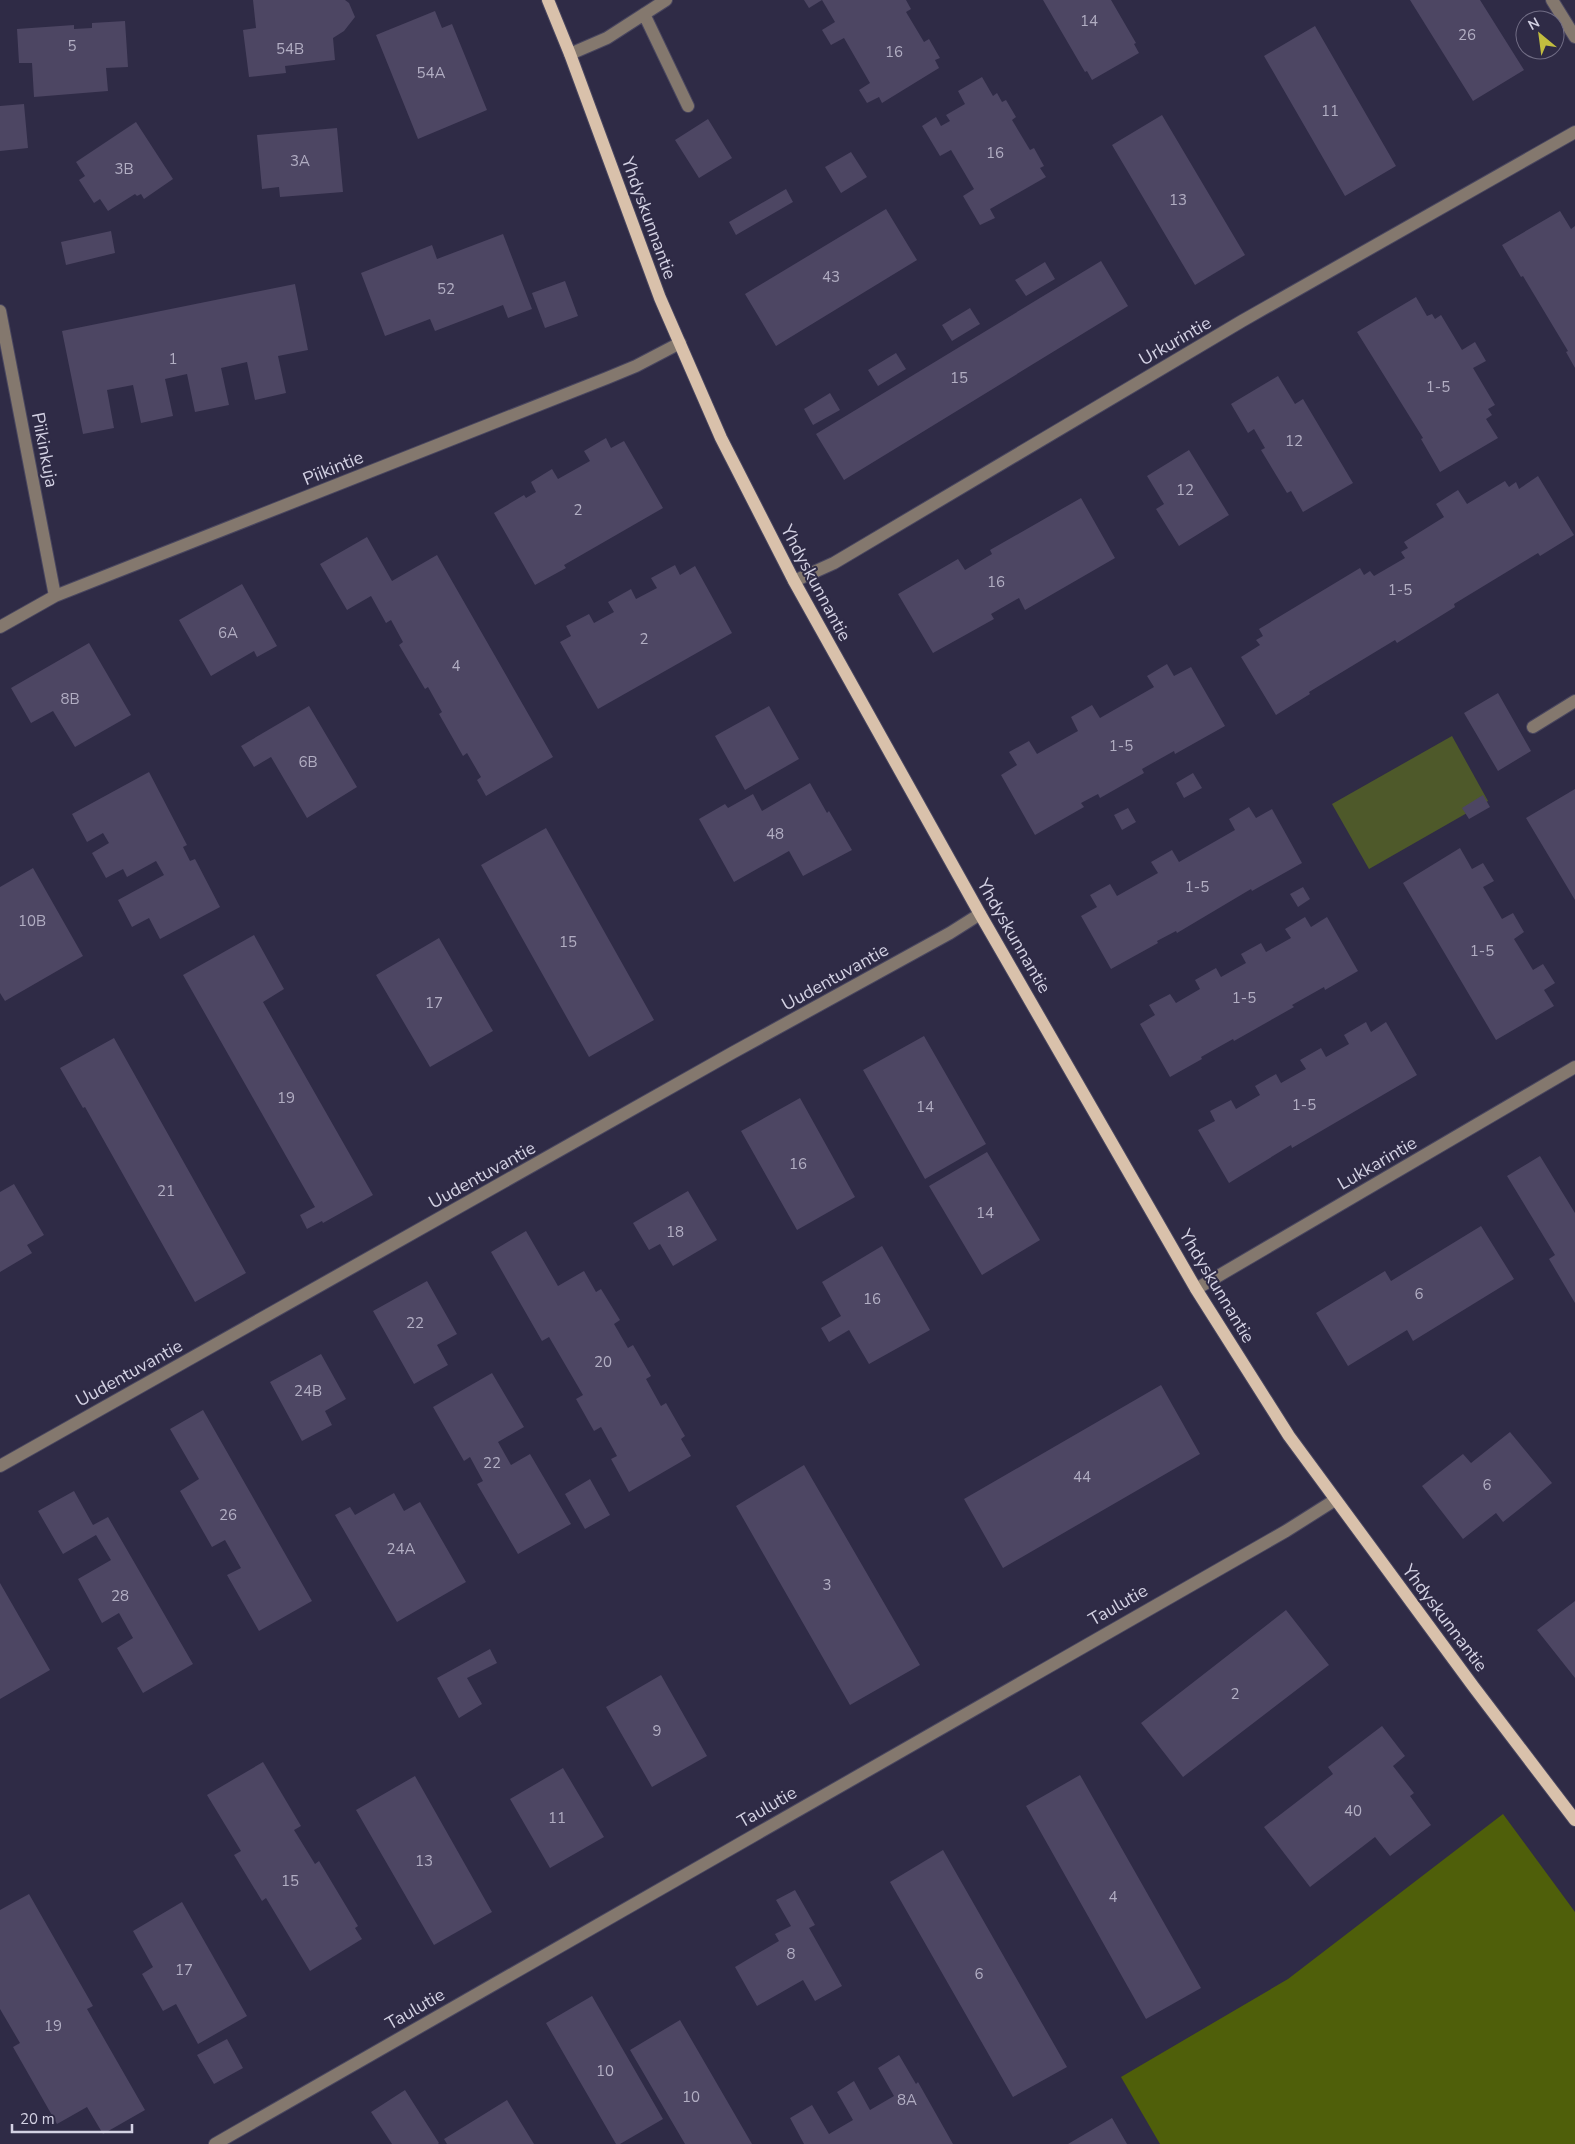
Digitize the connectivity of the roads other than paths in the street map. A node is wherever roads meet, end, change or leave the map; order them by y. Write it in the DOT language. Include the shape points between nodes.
graph roads {
  1 [pos="548,0"];
  2 [pos="666,0"];
  3 [pos="1552,0"];
  4 [pos="644,14"];
  5 [pos="1575,37"];
  6 [pos="570,54"];
  7 [pos="688,106"];
  8 [pos="1575,132"];
  9 [pos="0,311"];
  10 [pos="680,343"];
  11 [pos="794,582"];
  12 [pos="55,596"];
  13 [pos="0,627"];
  14 [pos="1575,702"];
  15 [pos="1533,727"];
  16 [pos="980,914"];
  17 [pos="1575,1067"];
  18 [pos="1196,1289"];
  19 [pos="0,1466"];
  20 [pos="1335,1500"];
  21 [pos="1575,1820"];
  22 [pos="215,2144"];
  1 -- 6 [label="main road, Yhdyskunnantie"];
  2 -- 4 [label="street"];
  3 -- 5 [label="street"];
  4 -- 6 [label="street" via="607,38"];
  4 -- 7 [label="street"];
  6 -- 10 [label="main road, Yhdyskunnantie" via="660,298"];
  8 -- 11 [label="street, Urkurintie" via="1242,322 834,563"];
  9 -- 12 [label="street, Piikinkuja"];
  10 -- 11 [label="main road, Yhdyskunnantie" via="721,438"];
  10 -- 12 [label="street, Piikintie" via="608,378"];
  11 -- 16 [label="main road, Yhdyskunnantie"];
  12 -- 13 [label="street, Piikintie"];
  14 -- 15 [label="street"];
  16 -- 18 [label="main road, Yhdyskunnantie"];
  16 -- 19 [label="street, Uudentuvantie"];
  17 -- 18 [label="street, Lukkarintie"];
  18 -- 20 [label="main road, Yhdyskunnantie" via="1289,1436"];
  20 -- 21 [label="main road, Yhdyskunnantie"];
  20 -- 22 [label="street, Taulutie"];
}
